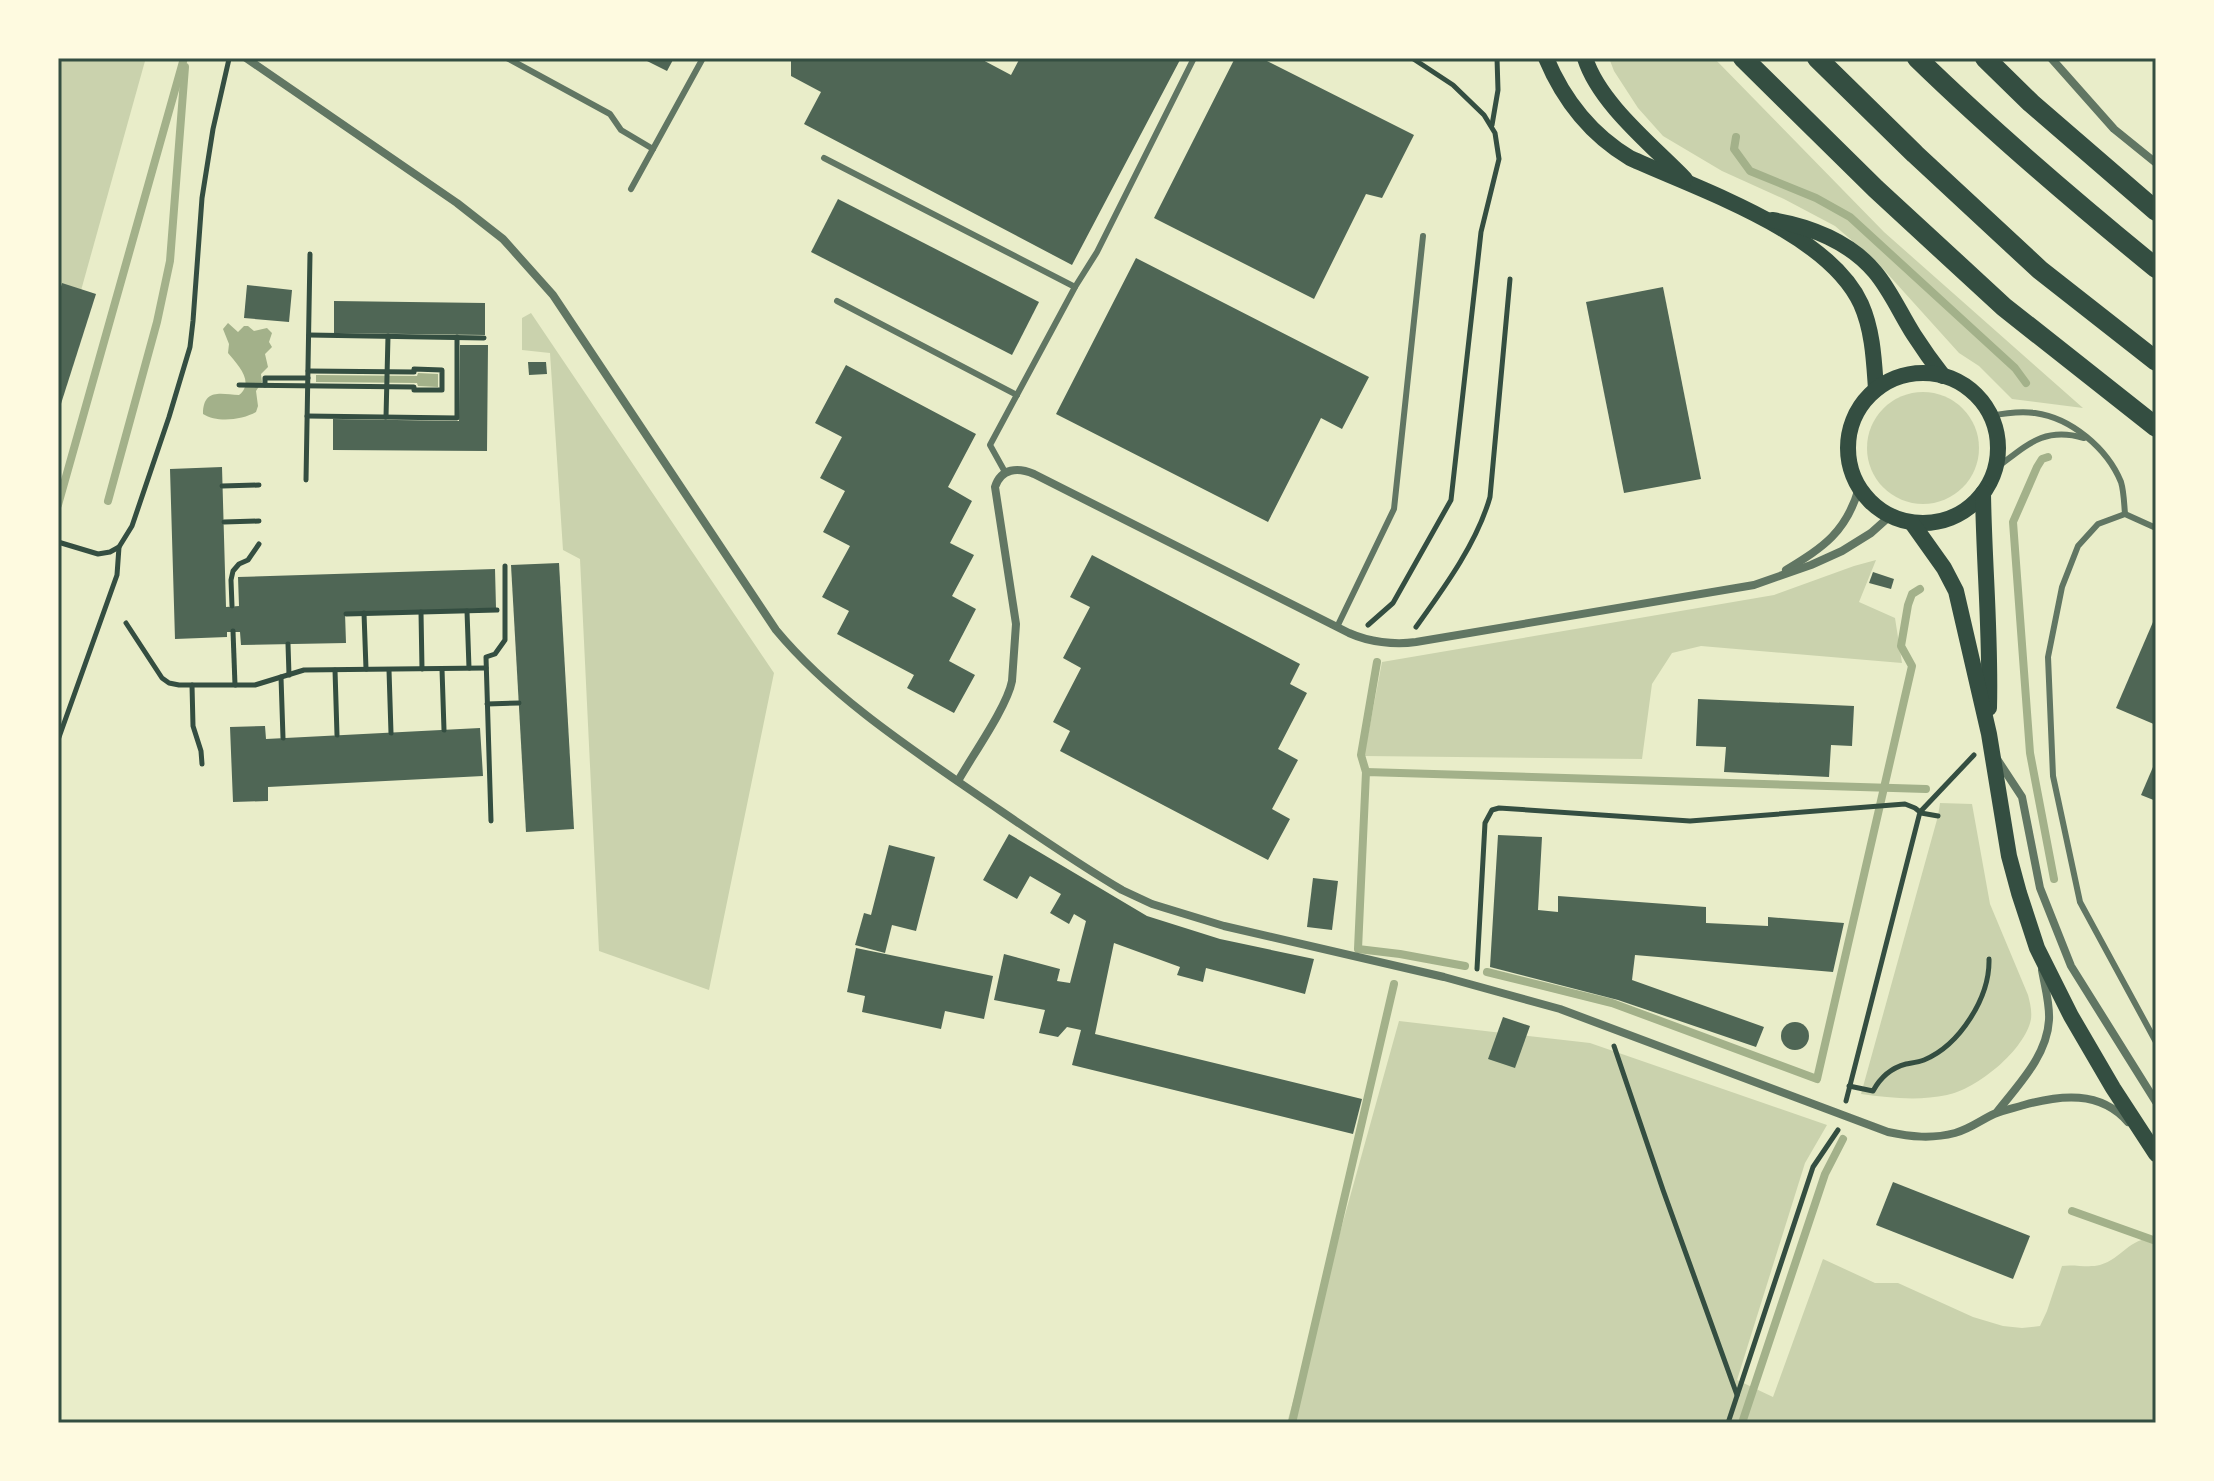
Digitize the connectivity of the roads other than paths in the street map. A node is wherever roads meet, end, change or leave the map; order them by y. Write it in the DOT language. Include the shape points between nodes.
graph roads {
  1 [pos="246,58"];
  2 [pos="507,58"];
  3 [pos="703,58"];
  4 [pos="1194,58"];
  5 [pos="1546,58"];
  6 [pos="1585,58"];
  7 [pos="1743,58"];
  8 [pos="1817,58"];
  9 [pos="1917,58"];
  10 [pos="1985,58"];
  11 [pos="2051,58"];
  12 [pos="653,149"];
  13 [pos="824,158"];
  14 [pos="2156,163"];
  15 [pos="1692,186"];
  16 [pos="631,189"];
  17 [pos="2156,211"];
  18 [pos="1764,218"];
  19 [pos="1423,236"];
  20 [pos="2156,268"];
  21 [pos="1075,287"];
  22 [pos="837,301"];
  23 [pos="2156,361"];
  24 [pos="1943,376"];
  25 [pos="1876,389"];
  26 [pos="1017,395"];
  27 [pos="1990,416"];
  28 [pos="2156,427"];
  29 [pos="2086,438"];
  30 [pos="1995,469"];
  31 [pos="1005,472"];
  32 [pos="1859,488"];
  33 [pos="1983,493"];
  34 [pos="2125,514"];
  35 [pos="1890,516"];
  36 [pos="1912,523"];
  37 [pos="2156,528"];
  38 [pos="1772,579"];
  39 [pos="1337,627"];
  40 [pos="1990,741"];
  41 [pos="958,781"];
  42 [pos="2037,948"];
  43 [pos="2156,1042"];
  44 [pos="2156,1102"];
  45 [pos="1996,1113"];
  46 [pos="2156,1156"];
  1 -- 41 [label="street" via="457,203 517,253 566,313 791,649 840,693"];
  2 -- 12 [label="lane" via="610,114 621,130"];
  3 -- 12 [label="lane"];
  4 -- 21 [label="lane"];
  5 -- 15 [label="main road" via="1570,104 1596,134 1630,158"];
  6 -- 15 [label="main road" via="1618,112"];
  7 -- 28 [label="highway" via="2004,307"];
  8 -- 23 [label="highway" via="2040,270"];
  9 -- 20 [label="highway" via="2055,185"];
  10 -- 17 [label="highway"];
  11 -- 14 [label="street" via="2114,129"];
  12 -- 16 [label="lane"];
  13 -- 21 [label="lane"];
  15 -- 18 [label="main road"];
  18 -- 24 [label="main road" via="1819,233 1865,262"];
  18 -- 25 [label="main road" via="1824,257 1856,294 1871,338"];
  19 -- 39 [label="lane" via="1394,509"];
  21 -- 26 [label="lane"];
  22 -- 26 [label="lane"];
  24 -- 25 [label="main road" via="1906,375"];
  24 -- 27 [label="main road" via="1971,391"];
  25 -- 32 [label="main road" via="1858,409 1848,440"];
  26 -- 31 [label="lane" via="990,445"];
  27 -- 29 [label="lane" via="2047,416"];
  27 -- 30 [label="main road" via="1998,443"];
  29 -- 30 [label="lane" via="2064,433 2039,438"];
  29 -- 34 [label="lane" via="2116,473"];
  30 -- 33 [label="main road"];
  31 -- 39 [label="street" via="1020,469 1034,474"];
  31 -- 41 [label="street" via="995,487 1016,624 1012,681"];
  32 -- 35 [label="main road"];
  32 -- 38 [label="street" via="1850,514 1834,536"];
  33 -- 36 [label="main road" via="1951,518"];
  33 -- 40 [label="main road"];
  34 -- 37 [label="lane"];
  34 -- 43 [label="lane" via="2098,524 2078,546 2062,587 2048,657 2053,776 2080,902"];
  35 -- 36 [label="main road"];
  35 -- 38 [label="street" via="1842,551"];
  36 -- 40 [label="main road" via="1956,591"];
  38 -- 39 [label="street" via="1403,643 1356,637"];
  40 -- 42 [label="main road" via="2009,856"];
  40 -- 44 [label="street" via="2022,797 2040,888 2062,947"];
  41 -- 45 [label="street" via="1097,875 1152,904 1560,1009 1888,1132 1941,1136"];
  42 -- 45 [label="street" via="2049,1009 2046,1039"];
  42 -- 46 [label="main road" via="2071,1016"];
  45 -- 46 [label="street" via="2060,1097 2091,1099 2124,1118"];
}
